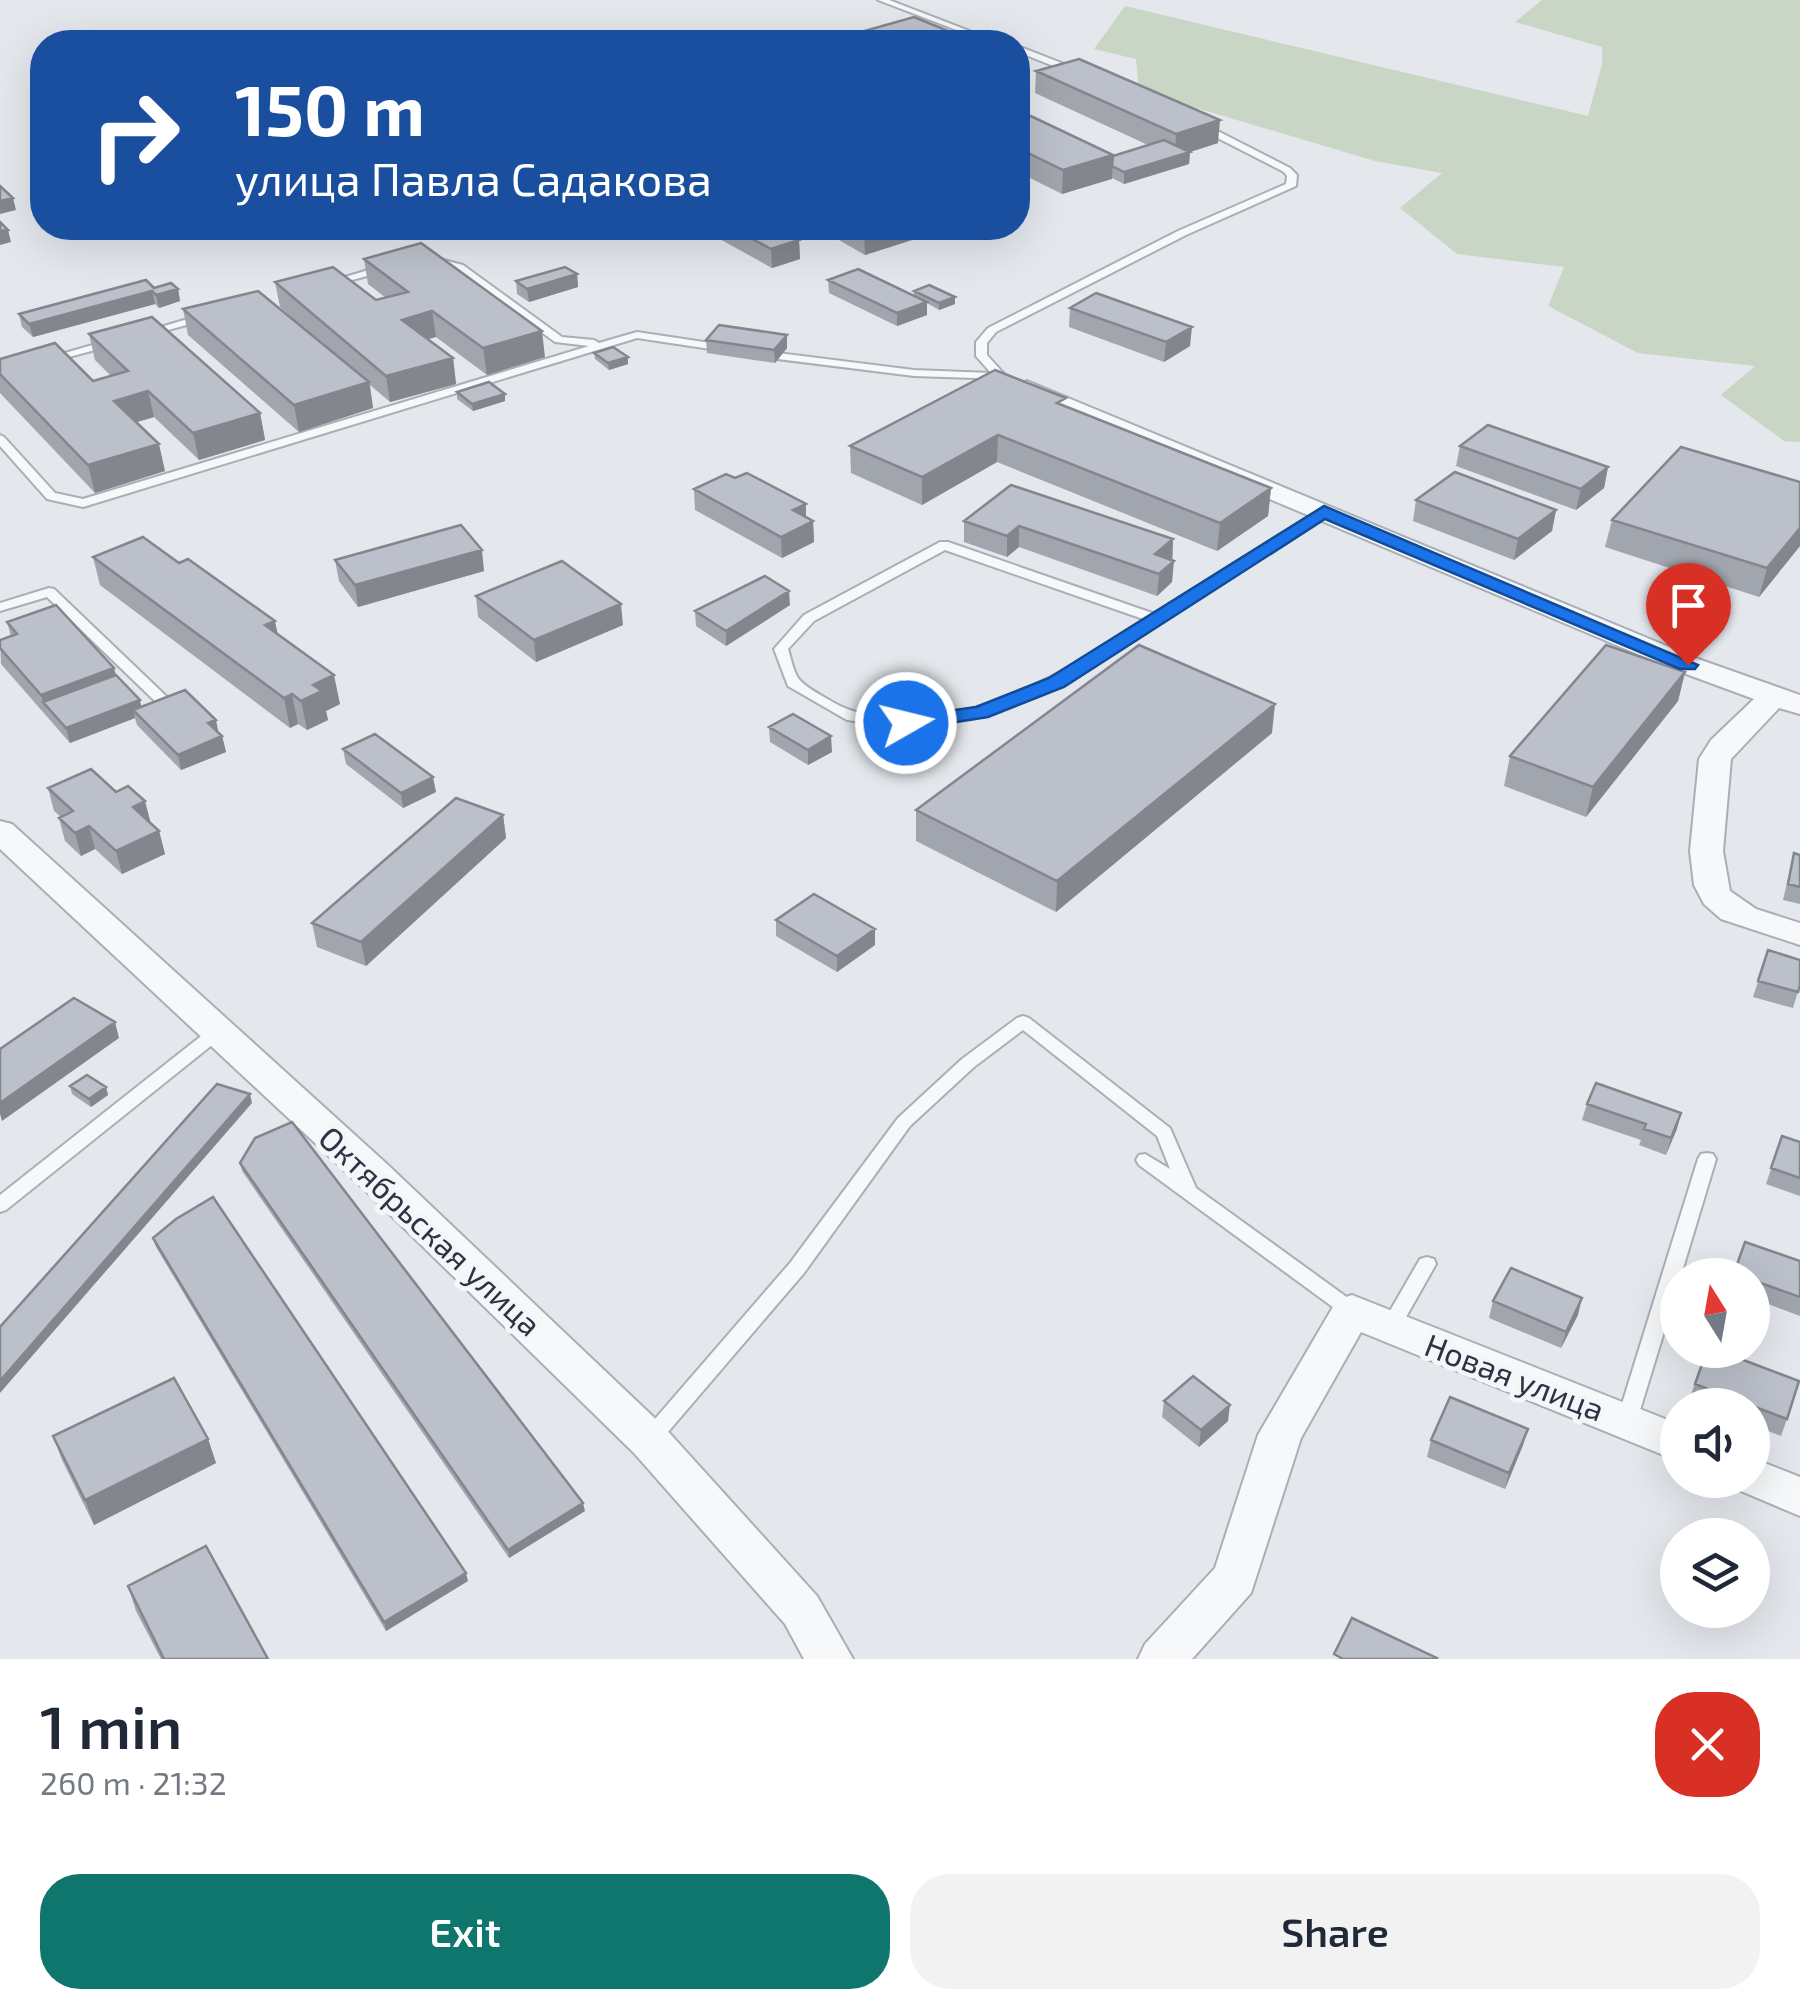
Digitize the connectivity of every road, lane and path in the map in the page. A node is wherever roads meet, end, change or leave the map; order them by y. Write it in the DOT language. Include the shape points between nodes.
graph roads {
  1 [pos="882,0"];
  2 [pos="962,30"];
  3 [pos="1030,54"];
  4 [pos="1092,78"];
  5 [pos="1181,118"];
  6 [pos="423,260"];
  7 [pos="392,266"];
  8 [pos="318,286"];
  9 [pos="206,317"];
  10 [pos="602,344"];
  11 [pos="730,349"];
  12 [pos="747,352"];
  13 [pos="37,362"];
  14 [pos="1001,377"];
  15 [pos="0,439"];
  16 [pos="1324,512"];
  17 [pos="0,606"];
  18 [pos="1156,618"];
  19 [pos="162,700"];
  20 [pos="1787,701"];
  21 [pos="0,831"];
  22 [pos="1800,934"];
  23 [pos="216,1033"];
  24 [pos="1707,1159"];
  25 [pos="1144,1160"];
  26 [pos="1188,1192"];
  27 [pos="0,1204"];
  28 [pos="1426,1264"];
  29 [pos="1371,1319"];
  30 [pos="1627,1420"];
  31 [pos="1660,1435"];
  32 [pos="649,1440"];
  33 [pos="1770,1484"];
  34 [pos="1800,1497"];
  35 [pos="830,1659"];
  36 [pos="1162,1659"];
  1 -- 2 [label="lane"];
  3 -- 4 [label="lane"];
  5 -- 14 [label="lane" via="1286,170 1291,186 992,330 981,342 982,356"];
  6 -- 10 [label="lane" via="460,267 559,340"];
  7 -- 8 [label="lane"];
  9 -- 13 [label="lane"];
  10 -- 11 [label="lane" via="637,335"];
  10 -- 15 [label="lane" via="83,503 50,496"];
  12 -- 14 [label="lane" via="914,374"];
  14 -- 16 [label="street"];
  16 -- 18 [label="lane"];
  16 -- 20 [label="street"];
  17 -- 19 [label="lane" via="49,592"];
  18 -- 18 [label="lane" via="1056,682 981,712 906,723 856,719 794,682 781,648 809,618 944,545"];
  20 -- 22 [label="street" via="1722,746 1715,759 1706,879 1729,908"];
  21 -- 23 [label="street, Октябрьская улица"];
  23 -- 27 [label="lane"];
  23 -- 32 [label="street, Октябрьская улица"];
  24 -- 30 [label="lane"];
  25 -- 26 [label="lane"];
  26 -- 29 [label="lane"];
  26 -- 32 [label="lane" via="1164,1132 1024,1022 904,1122 797,1268"];
  28 -- 29 [label="lane"];
  29 -- 30 [label="street, Новая улица"];
  29 -- 36 [label="street" via="1280,1434 1235,1579"];
  30 -- 31 [label="street, Новая улица"];
  32 -- 35 [label="street, Октябрьская улица" via="801,1610"];
  33 -- 34 [label="street"];
}
